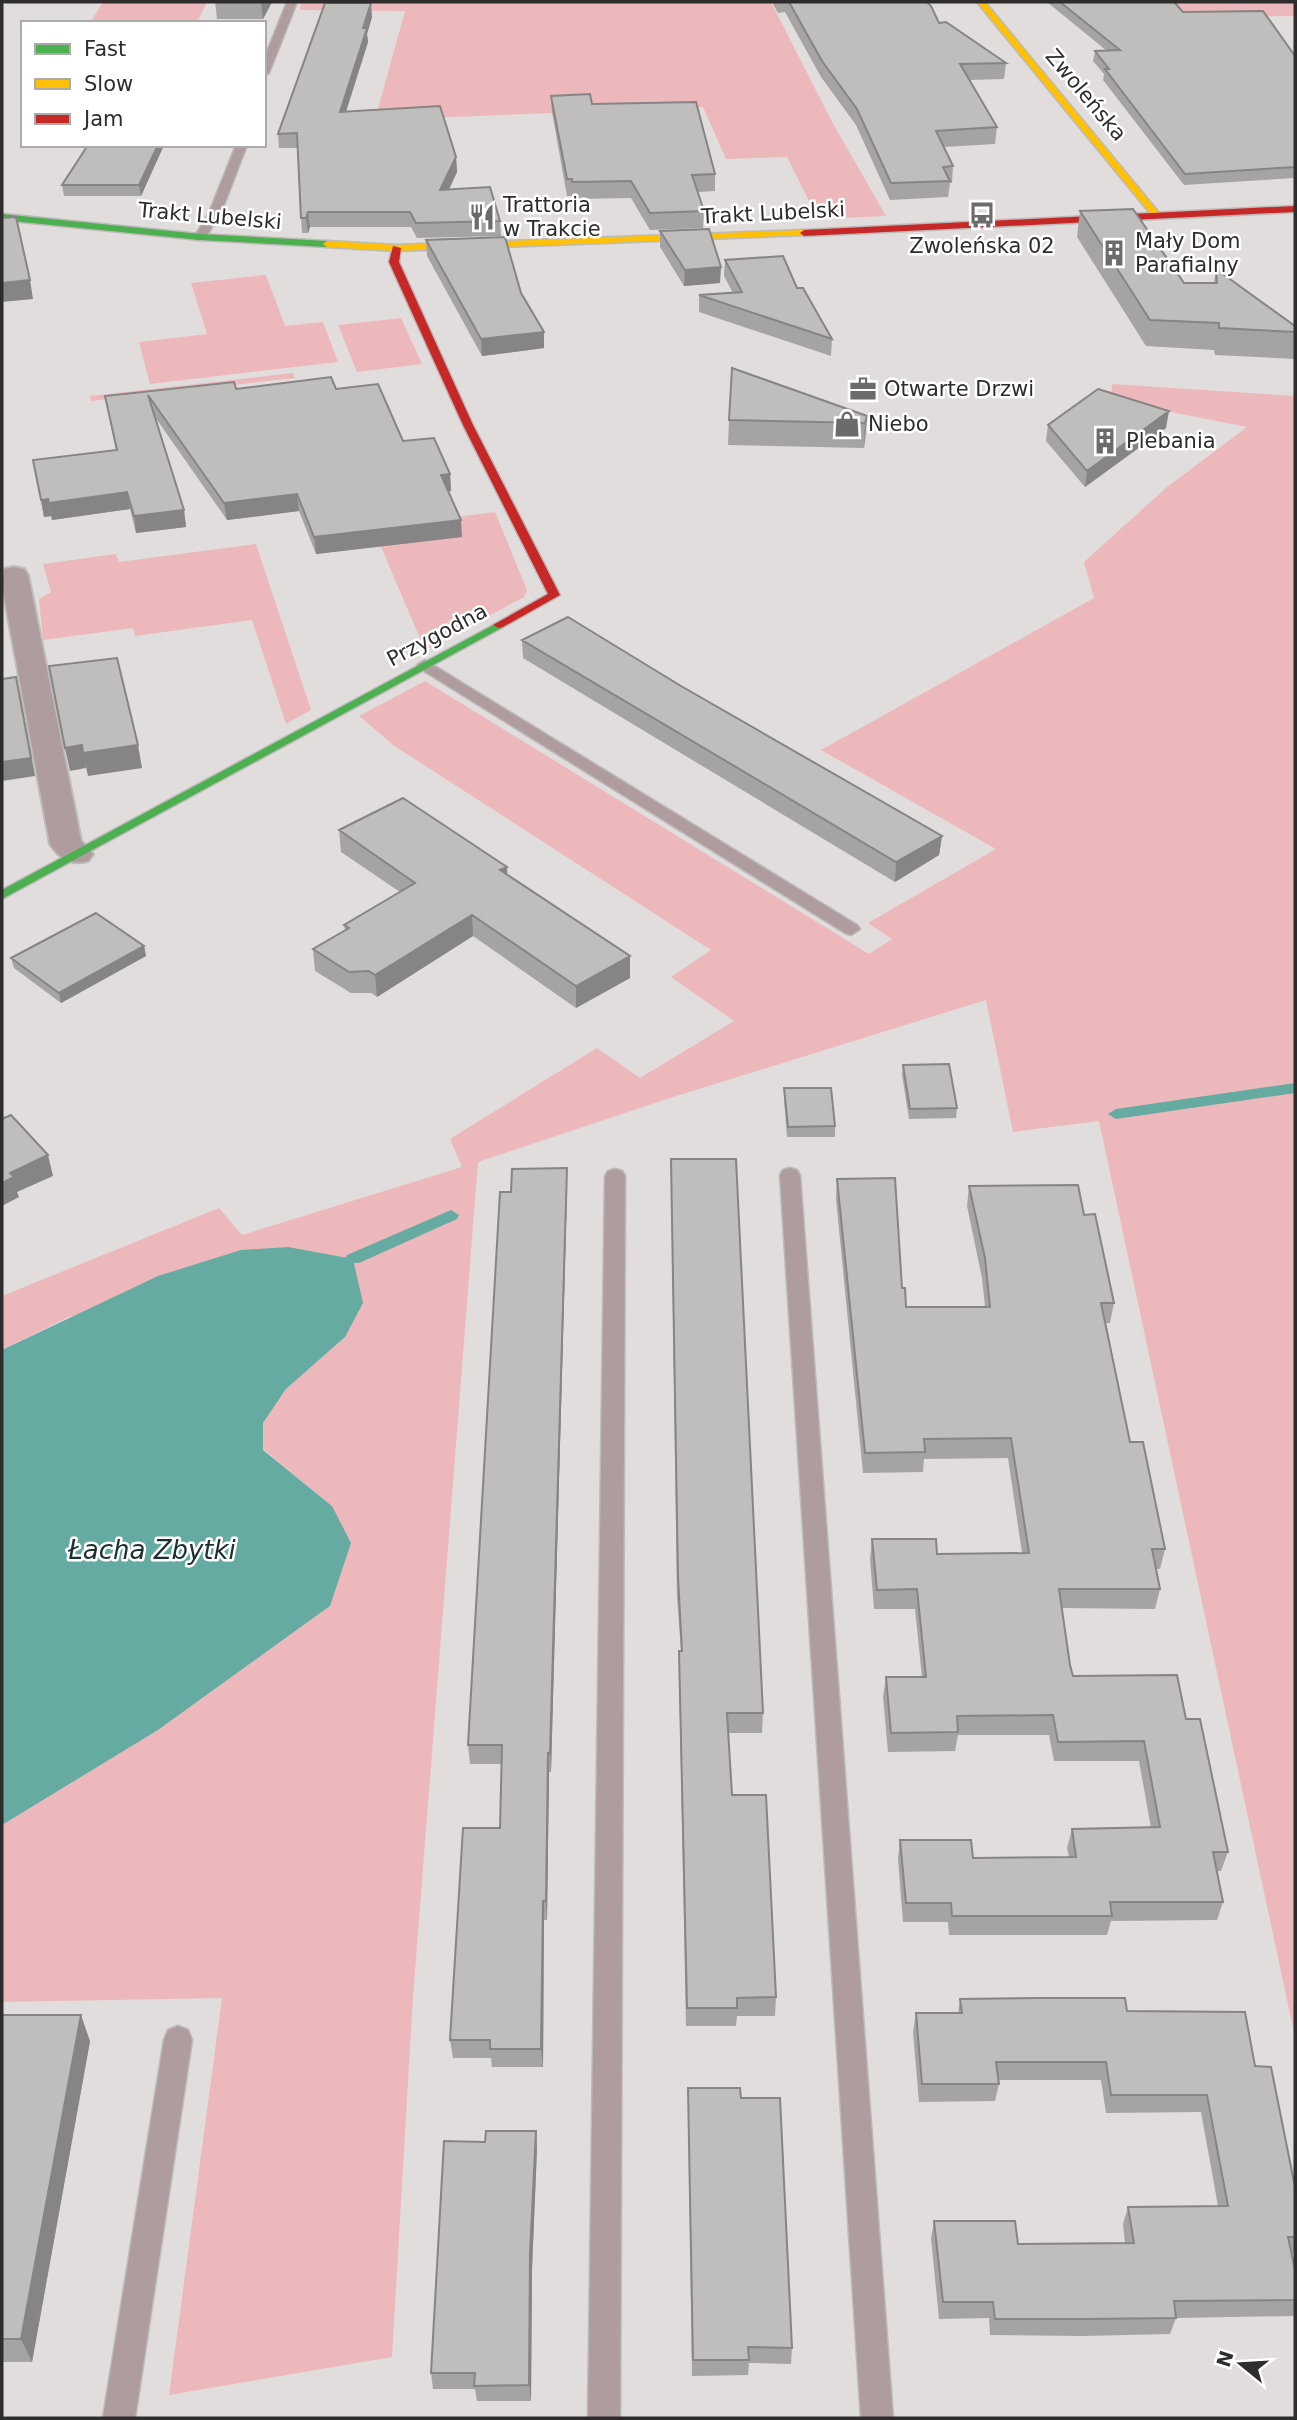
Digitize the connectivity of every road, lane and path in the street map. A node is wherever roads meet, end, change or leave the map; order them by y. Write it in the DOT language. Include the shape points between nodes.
graph roads {
  1 [pos="292,2"];
  2 [pos="981,2"];
  3 [pos="266,68"];
  4 [pos="241,147"];
  5 [pos="1295,209"];
  6 [pos="1157,216"];
  7 [pos="2,217"];
  8 [pos="200,237"];
  9 [pos="396,248"];
  10 [pos="14,575"];
  11 [pos="425,665"];
  12 [pos="76,854"];
  13 [pos="2,895"];
  14 [pos="851,929"];
  15 [pos="790,1175"];
  16 [pos="615,1176"];
  17 [pos="178,2040"];
  18 [pos="119,2418"];
  19 [pos="604,2418"];
  20 [pos="877,2418"];
  1 -- 3 [label="lane"];
  2 -- 6 [label="street, Zwoleńska"];
  4 -- 8 [label="lane" via="215,213"];
  5 -- 6 [label="street, Trakt Lubelski"];
  6 -- 9 [label="street, Trakt Lubelski"];
  7 -- 8 [label="street, Trakt Lubelski"];
  8 -- 9 [label="street, Trakt Lubelski"];
  9 -- 11 [label="street, Przygodna" via="394,262 405,287 554,595"];
  10 -- 12 [label="street" via="66,844"];
  11 -- 12 [label="street, Przygodna"];
  11 -- 14 [label="lane"];
  12 -- 13 [label="street, Przygodna"];
  15 -- 20 [label="lane"];
  16 -- 19 [label="lane"];
  17 -- 18 [label="lane"];
}
